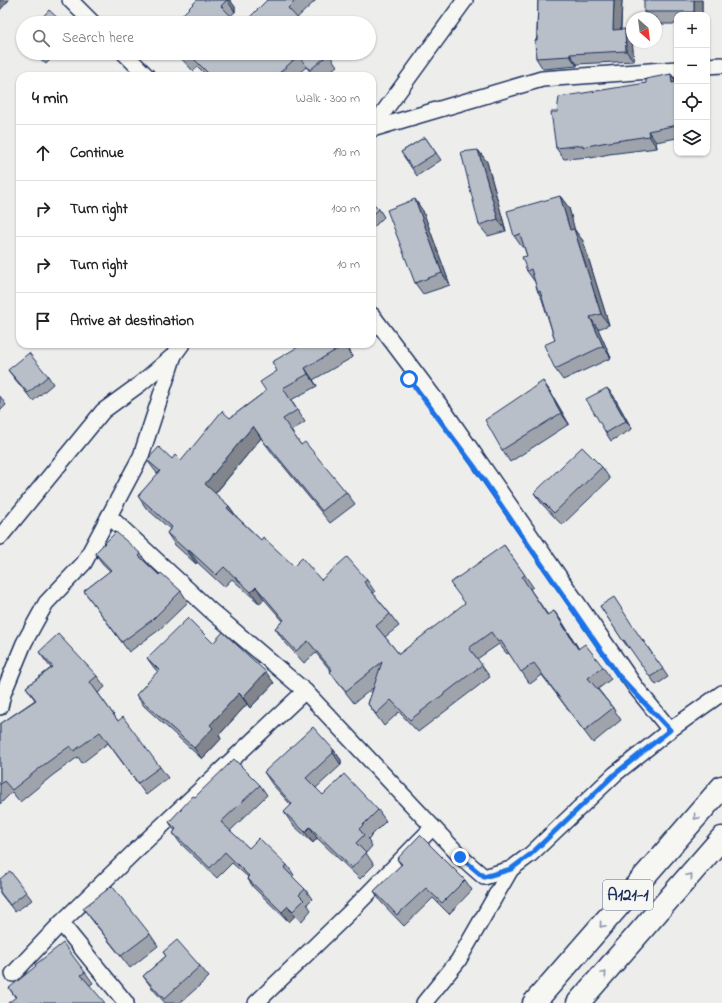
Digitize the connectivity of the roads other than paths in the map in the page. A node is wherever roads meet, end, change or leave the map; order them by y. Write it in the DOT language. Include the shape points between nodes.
graph roads {
  1 [pos="69,0"];
  2 [pos="464,0"];
  3 [pos="85,16"];
  4 [pos="129,60"];
  5 [pos="722,65"];
  6 [pos="710,66"];
  7 [pos="674,69"];
  8 [pos="142,72"];
  9 [pos="376,123"];
  10 [pos="376,128"];
  11 [pos="376,320"];
  12 [pos="376,334"];
  13 [pos="178,350"];
  14 [pos="109,516"];
  15 [pos="0,537"];
  16 [pos="305,691"];
  17 [pos="722,693"];
  18 [pos="0,707"];
  19 [pos="670,730"];
  20 [pos="722,787"];
  21 [pos="433,827"];
  22 [pos="722,838"];
  23 [pos="511,869"];
  24 [pos="61,923"];
  25 [pos="13,974"];
  26 [pos="126,1003"];
  27 [pos="256,1003"];
  28 [pos="424,1003"];
  29 [pos="534,1003"];
  30 [pos="578,1003"];
  1 -- 3 [label="street"];
  2 -- 9 [label="street"];
  4 -- 8 [label="street"];
  5 -- 6 [label="street"];
  7 -- 10 [label="street" via="542,80"];
  11 -- 19 [label="street" via="445,412 624,671"];
  12 -- 19 [label="street" via="474,466 618,675"];
  13 -- 14 [label="street" via="141,456"];
  13 -- 15 [label="street" via="140,384 103,411"];
  14 -- 16 [label="street" via="210,610"];
  14 -- 18 [label="street" via="84,563 46,603 24,643"];
  16 -- 21 [label="street"];
  16 -- 24 [label="street"];
  17 -- 19 [label="street"];
  19 -- 23 [label="street" via="615,774 531,854"];
  20 -- 29 [label="highway, A121-1, one-way"];
  21 -- 23 [label="street" via="460,857 484,877"];
  21 -- 27 [label="street"];
  30 -- 22 [label="highway, A121-1, one-way"];
  23 -- 28 [label="street" via="458,961"];
  24 -- 25 [label="street"];
  24 -- 26 [label="street"];
}
